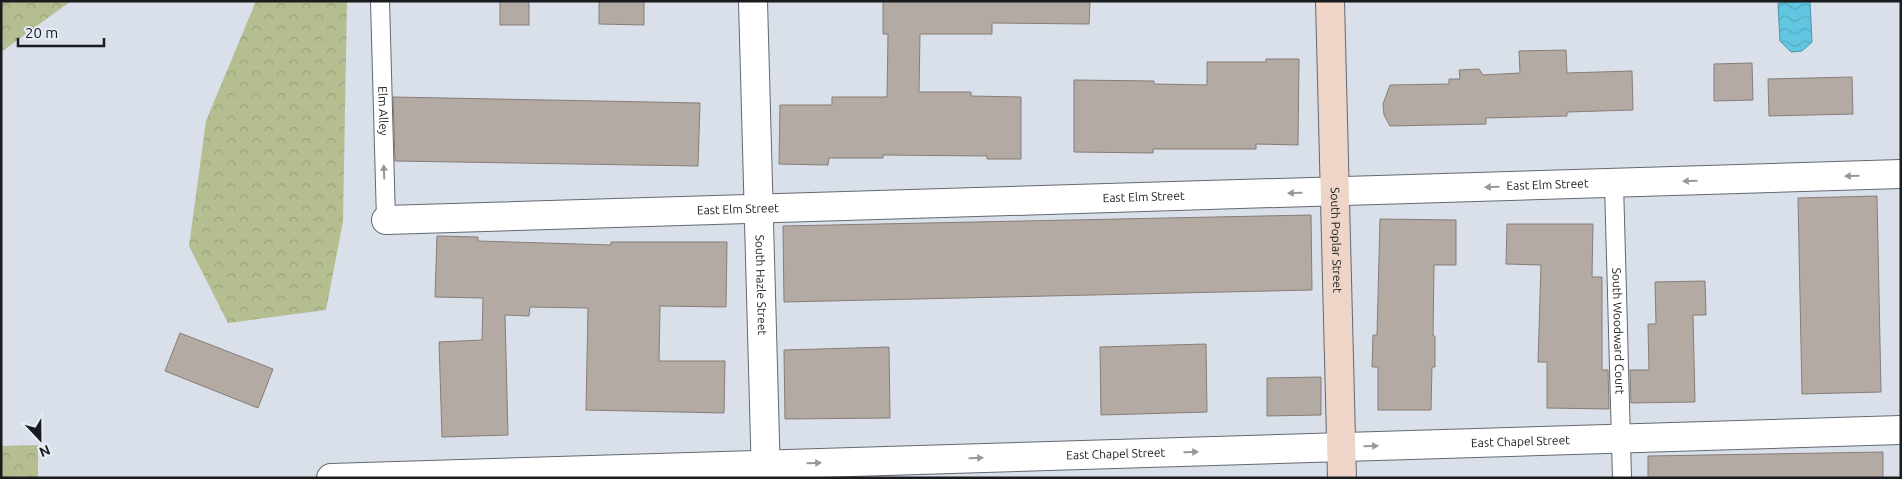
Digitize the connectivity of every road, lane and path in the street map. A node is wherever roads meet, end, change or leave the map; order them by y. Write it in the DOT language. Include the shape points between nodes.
graph roads {
  1 [pos="380,1"];
  2 [pos="753,1"];
  3 [pos="1330,1"];
  4 [pos="1901,174"];
  5 [pos="1614,183"];
  6 [pos="1335,192"];
  7 [pos="758,209"];
  8 [pos="386,220"];
  9 [pos="1901,430"];
  10 [pos="1621,439"];
  11 [pos="1342,447"];
  12 [pos="765,471"];
  13 [pos="331,478"];
  14 [pos="1342,478"];
  15 [pos="1622,478"];
  8 -- 1 [label="lane, Elm Alley, one-way"];
  2 -- 7 [label="street, South Hazle Street"];
  3 -- 6 [label="main road, South Poplar Street"];
  4 -- 5 [label="street, East Elm Street, one-way"];
  5 -- 6 [label="street, East Elm Street, one-way"];
  5 -- 10 [label="lane, South Woodward Court"];
  6 -- 7 [label="street, East Elm Street, one-way"];
  6 -- 11 [label="main road, South Poplar Street"];
  7 -- 8 [label="street, East Elm Street"];
  7 -- 12 [label="street, South Hazle Street"];
  9 -- 10 [label="street, East Chapel Street"];
  11 -- 10 [label="street, East Chapel Street, one-way"];
  10 -- 15 [label="lane, South Woodward Court"];
  12 -- 11 [label="street, East Chapel Street, one-way"];
  11 -- 14 [label="main road, South Poplar Street"];
  12 -- 13 [label="street, East Chapel Street"];
}
